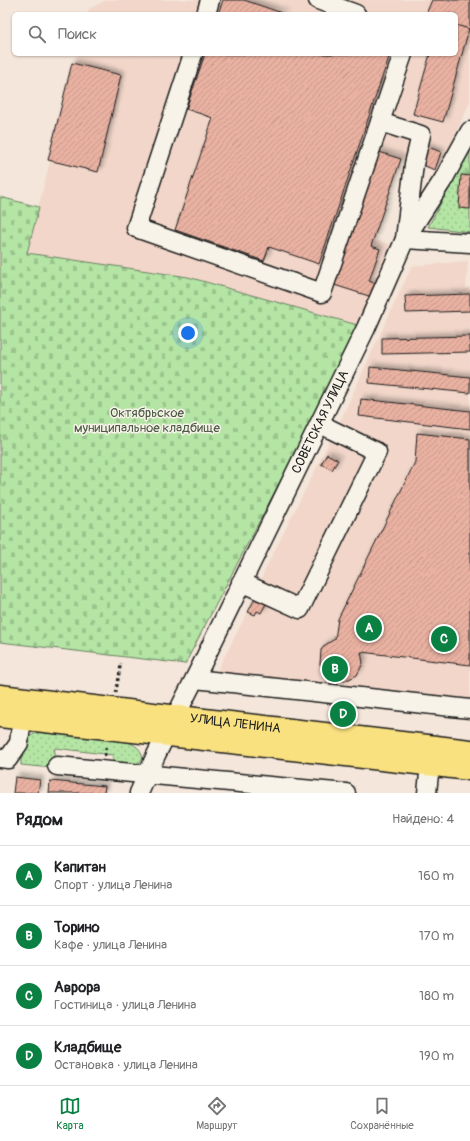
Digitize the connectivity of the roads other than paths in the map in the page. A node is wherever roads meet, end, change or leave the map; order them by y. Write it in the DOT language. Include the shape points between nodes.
graph roads {
  1 [pos="210,0"];
  2 [pos="318,0"];
  3 [pos="207,12"];
  4 [pos="351,12"];
  5 [pos="192,56"];
  6 [pos="402,56"];
  7 [pos="380,122"];
  8 [pos="470,131"];
  9 [pos="405,239"];
  10 [pos="470,243"];
  11 [pos="320,424"];
  12 [pos="241,582"];
  13 [pos="195,679"];
  14 [pos="0,696"];
  15 [pos="470,709"];
  16 [pos="0,716"];
  17 [pos="22,718"];
  18 [pos="171,726"];
  19 [pos="470,751"];
  20 [pos="0,758"];
  21 [pos="430,764"];
  22 [pos="57,766"];
  23 [pos="470,768"];
  24 [pos="147,774"];
  25 [pos="139,793"];
  26 [pos="346,793"];
  27 [pos="427,793"];
  1 -- 3 [label="street"];
  2 -- 4 [label="street"];
  5 -- 7 [label="street" via="136,228 322,293"];
  6 -- 7 [label="street"];
  7 -- 9 [label="street" via="421,135 414,164"];
  8 -- 9 [label="street, СОВЕТСКАЯ УЛИЦА" via="443,180"];
  9 -- 10 [label="street"];
  9 -- 11 [label="street, СОВЕТСКАЯ УЛИЦА"];
  11 -- 12 [label="street, СОВЕТСКАЯ УЛИЦА"];
  11 -- 12 [label="street" via="377,452 300,609"];
  12 -- 13 [label="street, СОВЕТСКАЯ УЛИЦА"];
  13 -- 15 [label="street"];
  13 -- 18 [label="street, СОВЕТСКАЯ УЛИЦА"];
  14 -- 18 [label="main road, УЛИЦА ЛЕНИНА"];
  16 -- 17 [label="main road, УЛИЦА ЛЕНИНА"];
  17 -- 18 [label="main road, УЛИЦА ЛЕНИНА"];
  17 -- 20 [label="street" via="19,743 8,759"];
  18 -- 19 [label="main road, УЛИЦА ЛЕНИНА"];
  18 -- 21 [label="main road, УЛИЦА ЛЕНИНА"];
  18 -- 24 [label="street, СОВЕТСКАЯ УЛИЦА"];
  21 -- 23 [label="main road, УЛИЦА ЛЕНИНА"];
  21 -- 27 [label="street"];
  22 -- 24 [label="street"];
  24 -- 25 [label="street, СОВЕТСКАЯ УЛИЦА"];
  24 -- 26 [label="street"];
}
